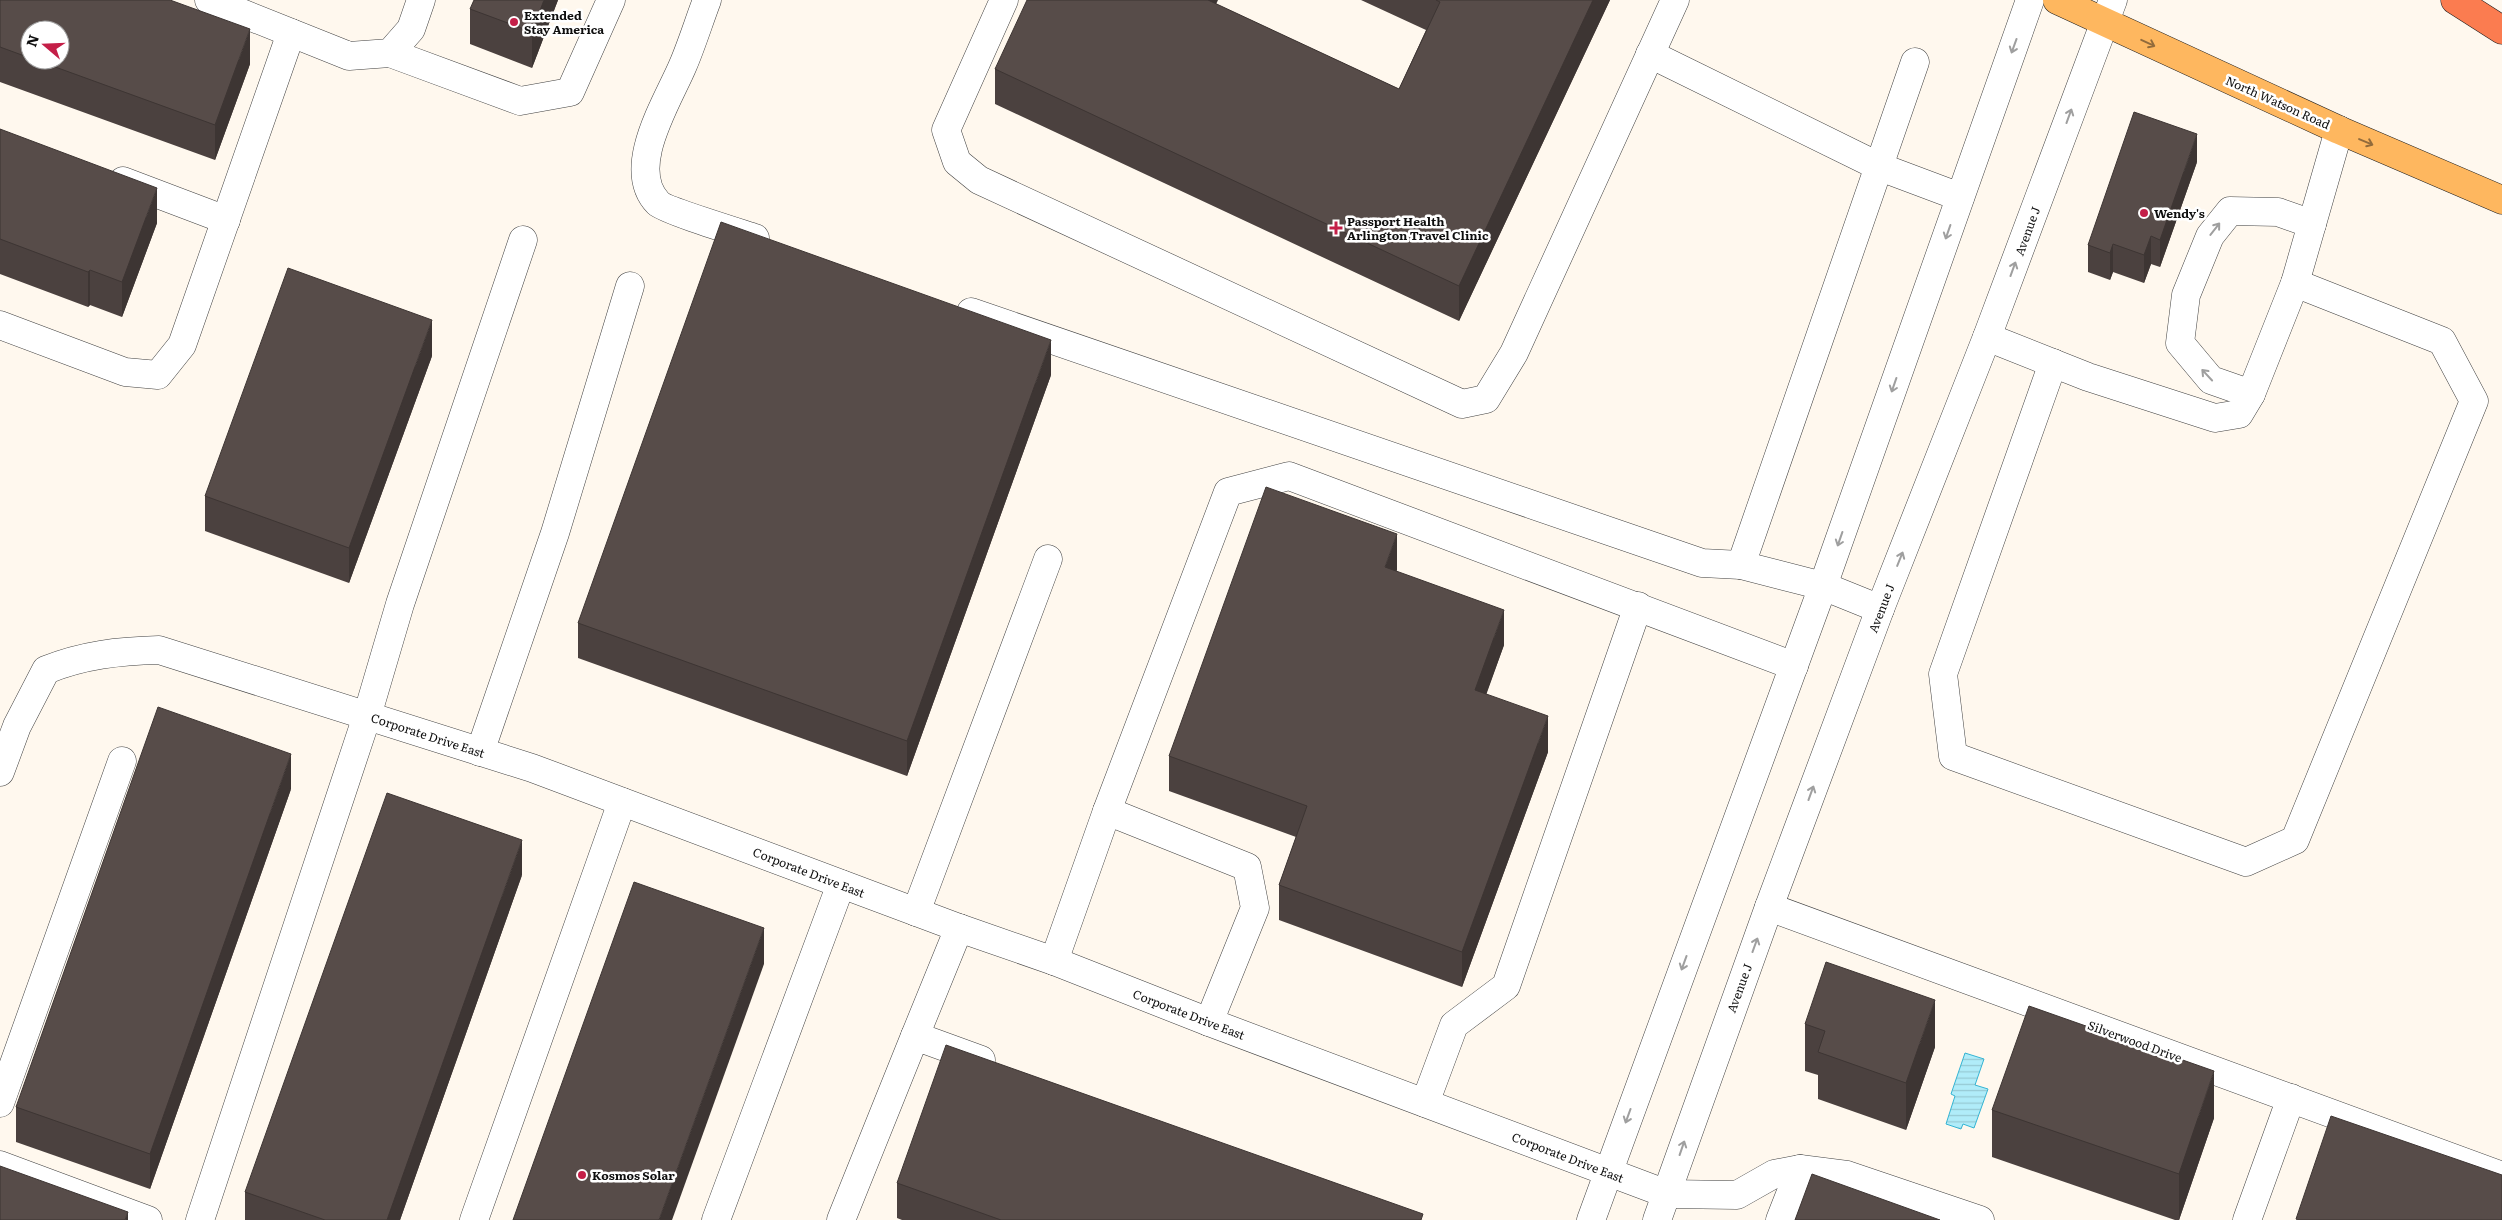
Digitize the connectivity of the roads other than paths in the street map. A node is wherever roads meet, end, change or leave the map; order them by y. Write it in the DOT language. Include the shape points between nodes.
graph roads {
  1 [pos="209,0"];
  2 [pos="421,0"];
  3 [pos="611,0"];
  4 [pos="707,0"];
  5 [pos="1004,0"];
  6 [pos="1676,0"];
  7 [pos="2030,0"];
  8 [pos="2057,0"];
  9 [pos="2455,0"];
  10 [pos="2108,11"];
  11 [pos="2502,23"];
  12 [pos="2502,30"];
  13 [pos="291,33"];
  14 [pos="390,53"];
  15 [pos="1650,54"];
  16 [pos="1915,62"];
  17 [pos="2340,130"];
  18 [pos="1880,168"];
  19 [pos="100,172"];
  20 [pos="1960,197"];
  21 [pos="2502,200"];
  22 [pos="226,220"];
  23 [pos="2312,224"];
  24 [pos="523,240"];
  25 [pos="781,247"];
  26 [pos="2295,283"];
  27 [pos="630,286"];
  28 [pos="950,305"];
  29 [pos="0,325"];
  30 [pos="1988,338"];
  31 [pos="2053,363"];
  32 [pos="2250,394"];
  33 [pos="1048,559"];
  34 [pos="1741,565"];
  35 [pos="1823,586"];
  36 [pos="1638,606"];
  37 [pos="1880,609"];
  38 [pos="1794,666"];
  39 [pos="367,716"];
  40 [pos="5,742"];
  41 [pos="480,752"];
  42 [pos="122,761"];
  43 [pos="0,772"];
  44 [pos="622,802"];
  45 [pos="1107,811"];
  46 [pos="840,884"];
  47 [pos="1769,907"];
  48 [pos="916,912"];
  49 [pos="959,928"];
  50 [pos="1054,961"];
  51 [pos="1209,1022"];
  52 [pos="915,1036"];
  53 [pos="1008,1070"];
  54 [pos="2291,1098"];
  55 [pos="0,1103"];
  56 [pos="1425,1103"];
  57 [pos="0,1165"];
  58 [pos="1800,1169"];
  59 [pos="1608,1172"];
  60 [pos="2502,1176"];
  61 [pos="1666,1194"];
  62 [pos="148,1220"];
  63 [pos="200,1220"];
  64 [pos="474,1220"];
  65 [pos="716,1220"];
  66 [pos="841,1220"];
  67 [pos="1591,1220"];
  68 [pos="1658,1220"];
  69 [pos="1780,1220"];
  70 [pos="1980,1220"];
  71 [pos="2247,1220"];
  1 -- 13 [label="street"];
  2 -- 14 [label="street" via="410,29"];
  3 -- 14 [label="street" via="570,92 520,102"];
  4 -- 25 [label="street" via="650,140 647,189 659,205"];
  5 -- 15 [label="street" via="946,130 957,162 979,180 1462,404 1486,399 1514,353"];
  6 -- 15 [label="street"];
  7 -- 20 [label="street, one-way"];
  8 -- 10 [label="main road, North Watson Road"];
  9 -- 11 [label="highway"];
  9 -- 12 [label="highway"];
  10 -- 17 [label="main road, North Watson Road, one-way"];
  30 -- 10 [label="street, Avenue J, one-way"];
  13 -- 14 [label="street" via="349,56"];
  13 -- 22 [label="street"];
  15 -- 18 [label="street"];
  16 -- 18 [label="street"];
  17 -- 21 [label="main road, North Watson Road, one-way"];
  17 -- 23 [label="street"];
  18 -- 20 [label="street"];
  18 -- 34 [label="street"];
  19 -- 22 [label="street"];
  20 -- 35 [label="street, one-way"];
  22 -- 29 [label="street" via="182,346 158,374 125,372"];
  23 -- 26 [label="street"];
  32 -- 23 [label="street, one-way" via="2211,380 2180,343 2186,295 2210,236 2230,210 2278,212"];
  24 -- 39 [label="street" via="400,604"];
  26 -- 31 [label="street" via="2442,340 2474,401 2295,840 2246,862 1953,756 1943,674"];
  26 -- 32 [label="street"];
  27 -- 41 [label="street" via="556,533"];
  28 -- 34 [label="street" via="1702,563"];
  30 -- 31 [label="street"];
  37 -- 30 [label="street, Avenue J, one-way"];
  31 -- 32 [label="street" via="2215,418 2239,414"];
  33 -- 48 [label="street"];
  34 -- 35 [label="street"];
  35 -- 37 [label="street"];
  35 -- 38 [label="street"];
  36 -- 38 [label="street"];
  36 -- 45 [label="street" via="1289,476 1228,492"];
  36 -- 56 [label="street" via="1506,986 1454,1025"];
  47 -- 37 [label="street, Avenue J, one-way"];
  38 -- 59 [label="street, one-way"];
  39 -- 40 [label="street, Corporate Drive East" via="159,650 117,651 73,659 46,670"];
  39 -- 41 [label="street, Corporate Drive East"];
  39 -- 63 [label="street"];
  40 -- 43 [label="street, Corporate Drive East"];
  41 -- 44 [label="street, Corporate Drive East"];
  42 -- 55 [label="street"];
  44 -- 46 [label="street, Corporate Drive East"];
  44 -- 64 [label="street"];
  45 -- 50 [label="street"];
  45 -- 51 [label="street" via="1247,867 1255,908"];
  46 -- 48 [label="street, Corporate Drive East"];
  46 -- 65 [label="street"];
  47 -- 54 [label="street, Silverwood Drive"];
  61 -- 47 [label="street, Avenue J, one-way"];
  48 -- 49 [label="street, Corporate Drive East"];
  49 -- 50 [label="street, Corporate Drive East"];
  49 -- 52 [label="street"];
  50 -- 51 [label="street, Corporate Drive East"];
  51 -- 56 [label="street, Corporate Drive East"];
  52 -- 53 [label="street"];
  52 -- 66 [label="street"];
  54 -- 60 [label="street, Silverwood Drive"];
  54 -- 71 [label="street"];
  56 -- 59 [label="street, Corporate Drive East"];
  57 -- 62 [label="street"];
  58 -- 61 [label="street" via="1774,1174 1736,1195"];
  58 -- 69 [label="street"];
  58 -- 70 [label="street" via="1847,1175"];
  59 -- 61 [label="street, Corporate Drive East"];
  59 -- 67 [label="street"];
  61 -- 68 [label="street, Avenue J"];
}
